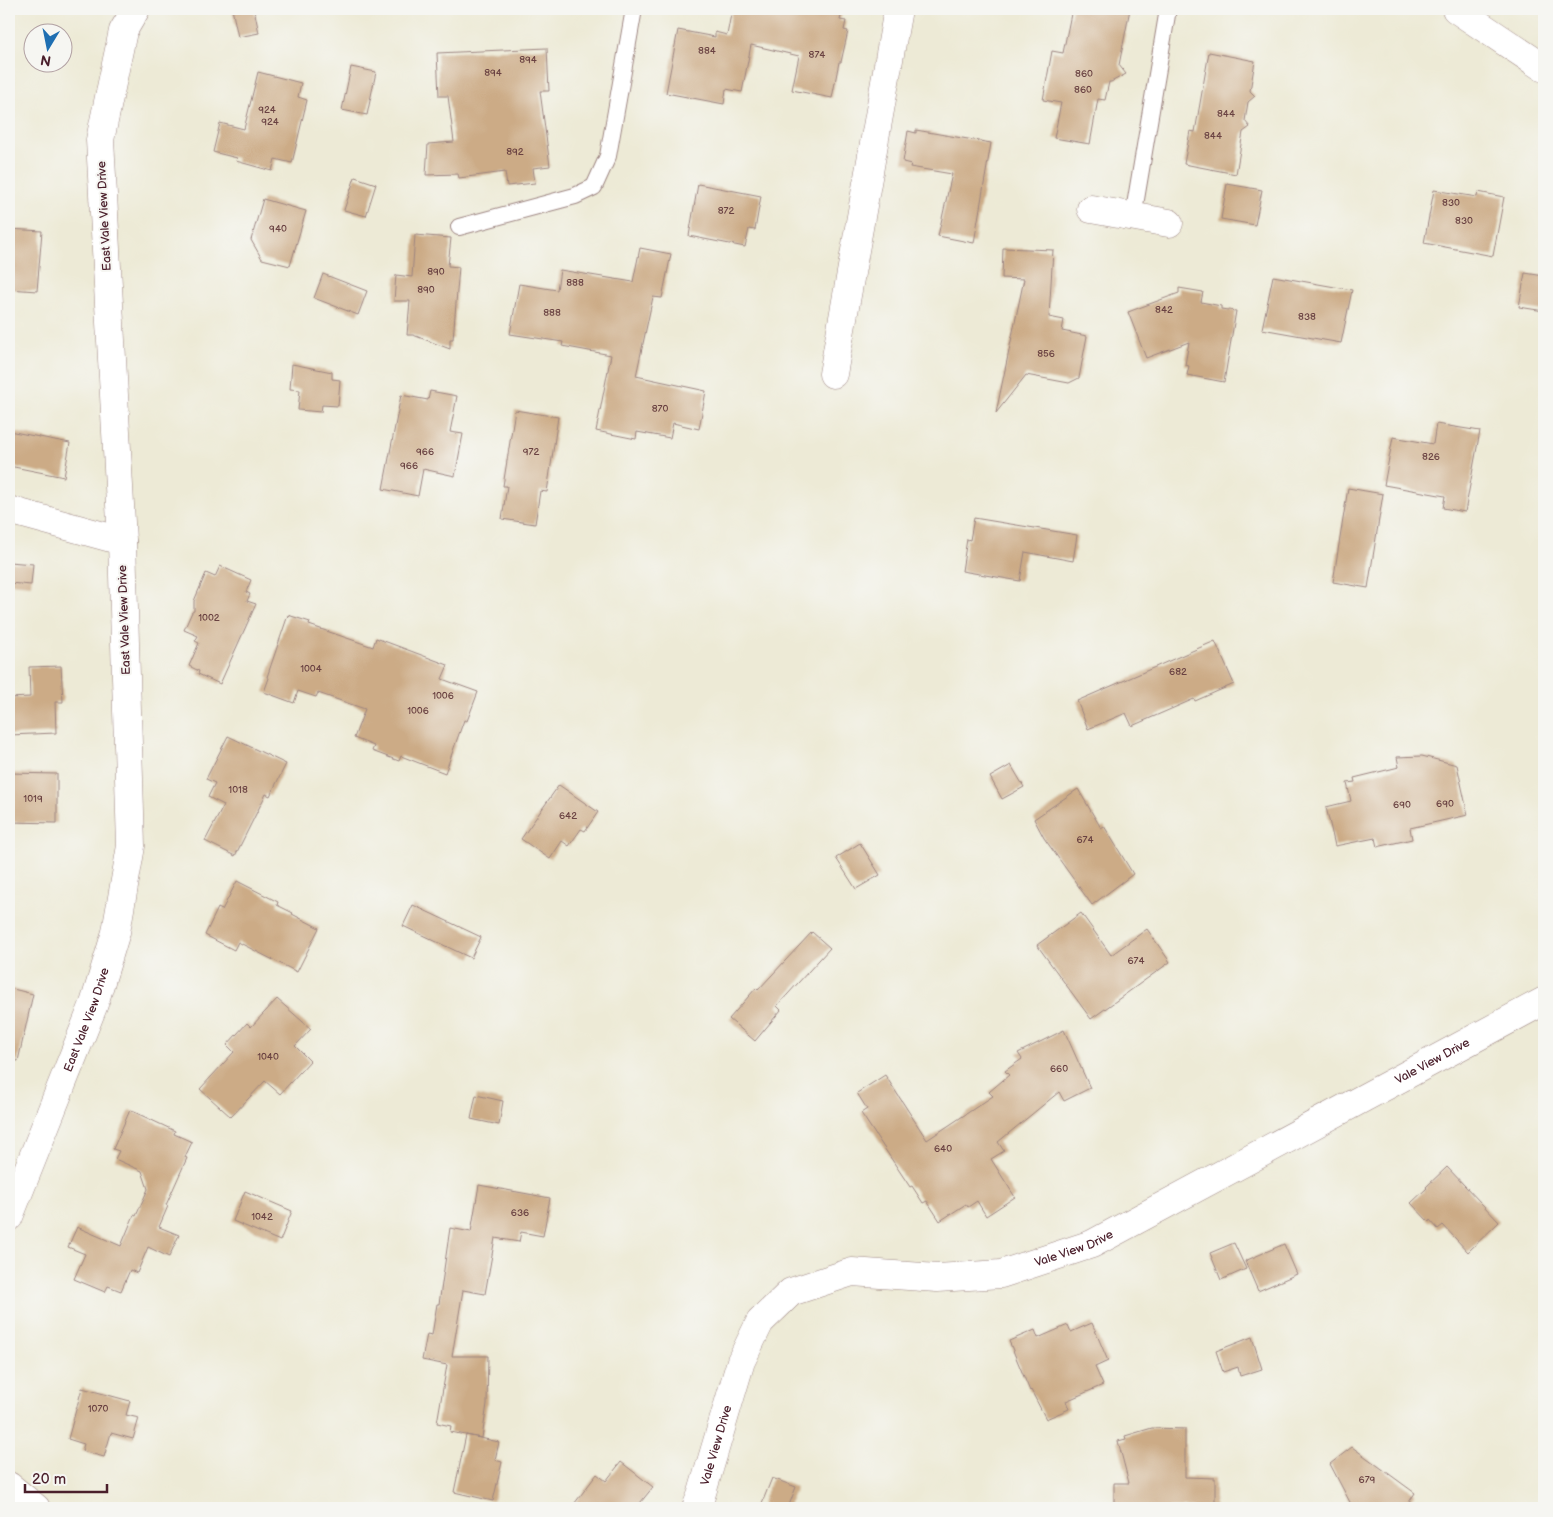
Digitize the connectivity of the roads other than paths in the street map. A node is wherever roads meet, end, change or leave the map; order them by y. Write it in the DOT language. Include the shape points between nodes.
graph roads {
  1 [pos="136,9"];
  2 [pos="634,9"];
  3 [pos="898,9"];
  4 [pos="1168,9"];
  5 [pos="1456,9"];
  6 [pos="1544,68"];
  7 [pos="1091,209"];
  8 [pos="1133,217"];
  9 [pos="1169,223"];
  10 [pos="459,227"];
  11 [pos="833,374"];
  12 [pos="9,510"];
  13 [pos="122,541"];
  14 [pos="1544,1001"];
  15 [pos="9,1217"];
  16 [pos="9,1486"];
  17 [pos="36,1508"];
  18 [pos="696,1508"];
  1 -- 13 [label="street, East Vale View Drive" via="123,31 100,140"];
  2 -- 10 [label="lane" via="608,156 594,187 574,196"];
  3 -- 11 [label="street"];
  4 -- 8 [label="lane"];
  5 -- 6 [label="street"];
  7 -- 8 [label="street"];
  8 -- 9 [label="street"];
  12 -- 13 [label="street"];
  13 -- 15 [label="street, East Vale View Drive" via="131,846 116,932 94,1004"];
  14 -- 18 [label="street, Vale View Drive" via="1092,1244 1000,1274 937,1278 852,1272 792,1292 760,1322 741,1361"];
  16 -- 17 [label="street"];
}
